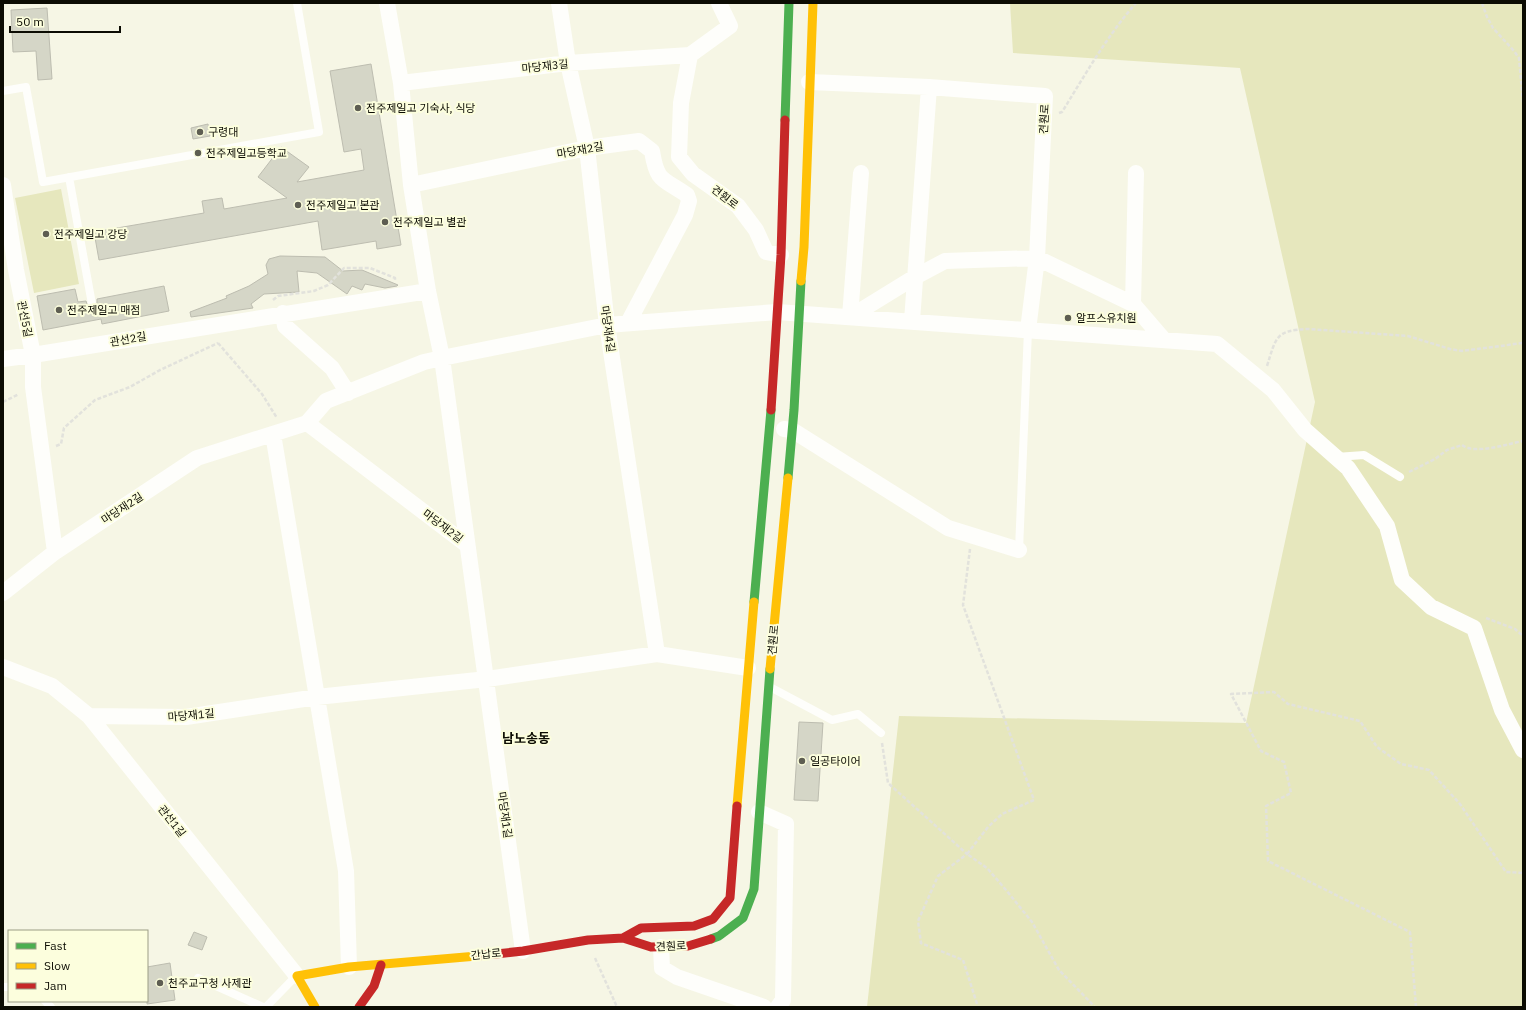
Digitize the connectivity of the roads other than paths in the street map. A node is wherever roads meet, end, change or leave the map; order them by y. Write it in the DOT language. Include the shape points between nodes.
graph roads {
  1 [pos="297,3"];
  2 [pos="387,3"];
  3 [pos="559,3"];
  4 [pos="719,3"];
  5 [pos="789,3"];
  6 [pos="813,3"];
  7 [pos="690,55"];
  8 [pos="568,63"];
  9 [pos="809,82"];
  10 [pos="401,83"];
  11 [pos="929,87"];
  12 [pos="3,91"];
  13 [pos="587,148"];
  14 [pos="861,173"];
  15 [pos="1136,173"];
  16 [pos="69,177"];
  17 [pos="3,185"];
  18 [pos="411,185"];
  19 [pos="781,256"];
  20 [pos="1037,258"];
  21 [pos="915,277"];
  22 [pos="428,290"];
  23 [pos="92,304"];
  24 [pos="1134,304"];
  25 [pos="777,312"];
  26 [pos="283,313"];
  27 [pos="799,314"];
  28 [pos="850,317"];
  29 [pos="912,321"];
  30 [pos="628,323"];
  31 [pos="607,325"];
  32 [pos="1028,330"];
  33 [pos="1164,340"];
  34 [pos="33,355"];
  35 [pos="442,358"];
  36 [pos="3,359"];
  37 [pos="348,393"];
  38 [pos="307,423"];
  39 [pos="770,428"];
  40 [pos="792,430"];
  41 [pos="278,432"];
  42 [pos="1336,457"];
  43 [pos="1400,477"];
  44 [pos="468,545"];
  45 [pos="1019,550"];
  46 [pos="55,552"];
  47 [pos="3,593"];
  48 [pos="656,654"];
  49 [pos="3,667"];
  50 [pos="748,668"];
  51 [pos="487,679"];
  52 [pos="769,687"];
  53 [pos="316,697"];
  54 [pos="89,716"];
  55 [pos="881,733"];
  56 [pos="1523,750"];
  57 [pos="759,812"];
  58 [pos="623,938"];
  59 [pos="661,947"];
  60 [pos="523,951"];
  61 [pos="381,965"];
  62 [pos="349,967"];
  63 [pos="297,976"];
  64 [pos="198,978"];
  65 [pos="263,1007"];
  66 [pos="266,1007"];
  67 [pos="315,1007"];
  68 [pos="359,1007"];
  69 [pos="764,1007"];
  70 [pos="778,1007"];
  1 -- 16 [label="lane" via="320,132"];
  2 -- 10 [label="street"];
  3 -- 8 [label="street, 마당재4길"];
  4 -- 7 [label="street" via="730,26"];
  5 -- 19 [label="street, 견훤로"];
  6 -- 9 [label="street, 견훤로"];
  7 -- 8 [label="street, 마당재3길"];
  7 -- 19 [label="street, 견훤로" via="681,103 679,157 693,174 738,206 756,230 766,252"];
  8 -- 10 [label="street, 마당재3길"];
  8 -- 13 [label="street, 마당재4길"];
  9 -- 11 [label="street, 견훤로"];
  9 -- 27 [label="street, 견훤로" via="804,247"];
  10 -- 18 [label="street"];
  11 -- 20 [label="street, 견훤로" via="1045,96"];
  11 -- 21 [label="street"];
  12 -- 16 [label="lane" via="26,87 43,182"];
  13 -- 18 [label="street, 마당재2길"];
  13 -- 30 [label="street, 마당재2길" via="639,141 652,151 655,168 664,182 687,195 689,202 685,215"];
  13 -- 31 [label="street, 마당재4길"];
  14 -- 28 [label="street"];
  15 -- 24 [label="street"];
  16 -- 23 [label="lane"];
  17 -- 34 [label="street, 관선5길"];
  18 -- 22 [label="street, 마당재2길"];
  19 -- 25 [label="street, 견훤로"];
  20 -- 21 [label="street" via="945,261"];
  20 -- 24 [label="street"];
  20 -- 32 [label="street, 견훤로"];
  21 -- 28 [label="street"];
  21 -- 29 [label="street"];
  22 -- 26 [label="street"];
  22 -- 35 [label="street, 마당재2길"];
  24 -- 33 [label="street"];
  25 -- 27 [label="street"];
  25 -- 30 [label="street"];
  25 -- 39 [label="street, 견훤로"];
  26 -- 34 [label="street, 관선2길"];
  26 -- 37 [label="street" via="285,326 332,368"];
  27 -- 28 [label="street"];
  27 -- 40 [label="street, 견훤로"];
  28 -- 29 [label="street"];
  29 -- 32 [label="street"];
  30 -- 31 [label="street"];
  31 -- 35 [label="street"];
  31 -- 48 [label="street, 마당재4길"];
  32 -- 33 [label="street"];
  32 -- 45 [label="lane"];
  33 -- 42 [label="street" via="1218,344 1273,390 1305,430"];
  34 -- 36 [label="street, 관선2길"];
  34 -- 46 [label="street, 관선5길" via="33,387"];
  35 -- 37 [label="street" via="424,362"];
  35 -- 44 [label="street, 마당재2길"];
  37 -- 38 [label="street" via="326,402"];
  38 -- 41 [label="street, 마당재2길"];
  38 -- 44 [label="street, 마당재2길"];
  39 -- 40 [label="street"];
  39 -- 50 [label="street, 견훤로"];
  40 -- 45 [label="street" via="948,528"];
  40 -- 52 [label="street, 견훤로"];
  41 -- 46 [label="street, 마당재2길" via="197,458"];
  41 -- 53 [label="street" via="293,556"];
  42 -- 43 [label="lane" via="1364,455"];
  42 -- 56 [label="street" via="1348,468 1387,526 1402,580 1432,607 1474,628 1502,710"];
  44 -- 51 [label="street, 마당재1길"];
  46 -- 47 [label="street, 마당재2길"];
  48 -- 50 [label="street, 마당재1길"];
  48 -- 51 [label="street, 마당재1길"];
  49 -- 54 [label="street, 관선1길" via="52,686"];
  50 -- 58 [label="street, 견훤로" via="730,898 713,919 694,926 641,928"];
  51 -- 53 [label="street, 마당재1길"];
  51 -- 60 [label="street, 마당재1길"];
  52 -- 55 [label="lane" via="832,720 858,714"];
  52 -- 57 [label="street, 견훤로"];
  53 -- 54 [label="street, 마당재1길" via="186,718"];
  53 -- 62 [label="street" via="346,871"];
  54 -- 63 [label="street, 관선1길"];
  57 -- 59 [label="street, 견훤로" via="754,889 743,918 719,936 688,946"];
  57 -- 70 [label="street" via="786,824 783,1000"];
  58 -- 59 [label="street, 견훤로" via="651,947"];
  58 -- 60 [label="street, 간납로" via="588,940"];
  59 -- 69 [label="street" via="662,968 677,977"];
  60 -- 61 [label="street, 간납로"];
  61 -- 62 [label="street, 간납로"];
  61 -- 68 [label="street" via="374,986"];
  62 -- 63 [label="street, 간납로"];
  63 -- 66 [label="lane"];
  63 -- 67 [label="street, 관선1길"];
  64 -- 65 [label="lane"];
}
